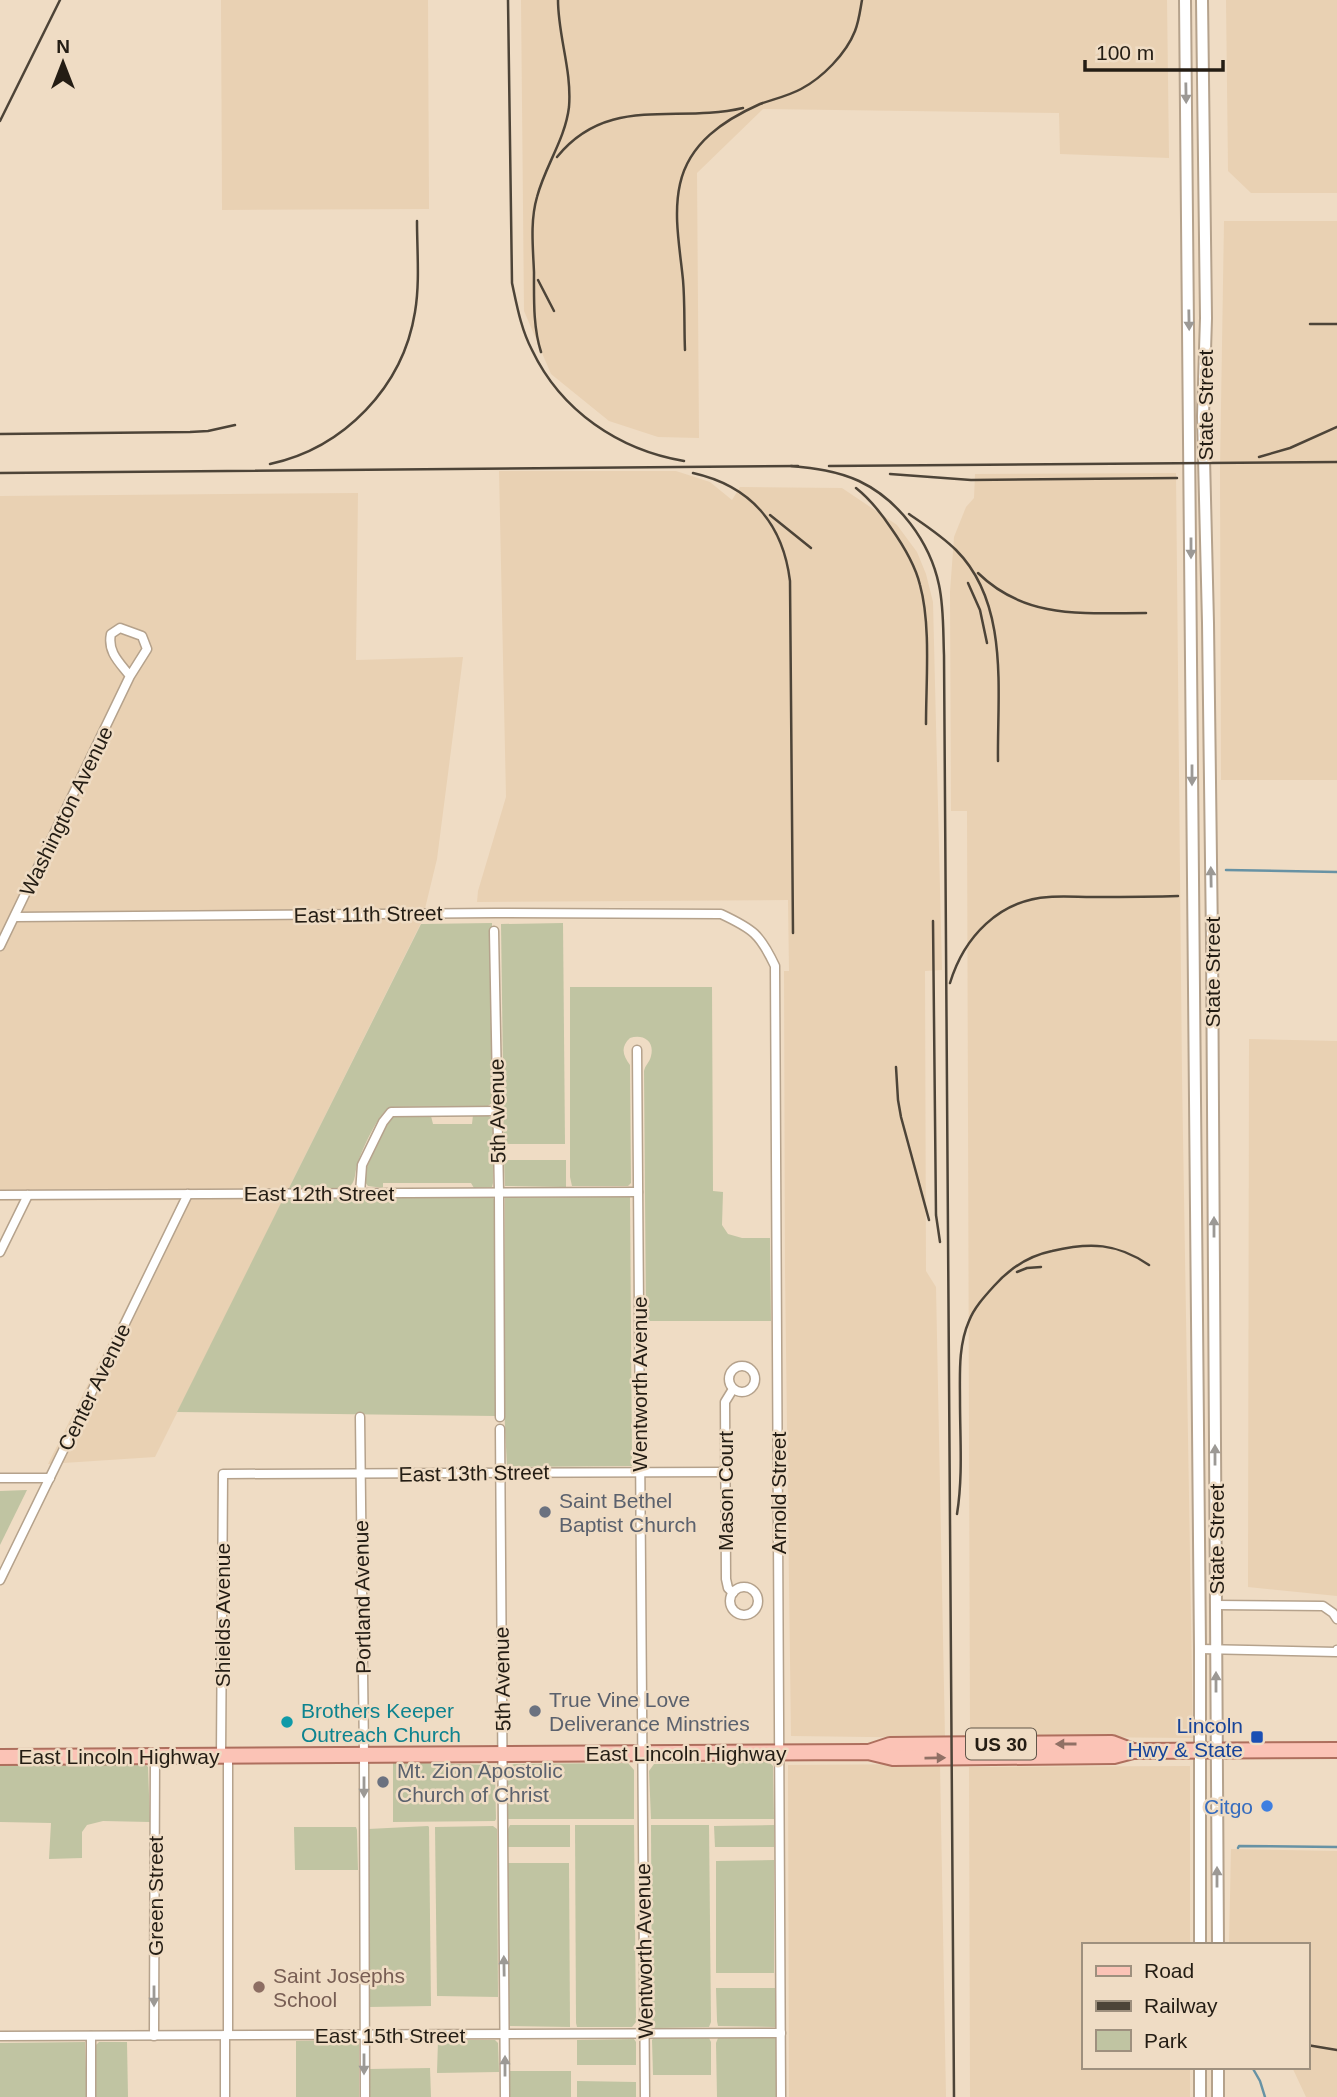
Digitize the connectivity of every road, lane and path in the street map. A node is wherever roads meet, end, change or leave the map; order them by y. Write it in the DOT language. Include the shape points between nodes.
graph roads {
  1 [pos="1185,0"];
  2 [pos="1202,0"];
  3 [pos="131,676"];
  4 [pos="722,914"];
  5 [pos="15,917"];
  6 [pos="494,931"];
  7 [pos="0,946"];
  8 [pos="637,1050"];
  9 [pos="497,1111"];
  10 [pos="499,1192"];
  11 [pos="638,1192"];
  12 [pos="360,1193"];
  13 [pos="188,1194"];
  14 [pos="0,1195"];
  15 [pos="28,1195"];
  16 [pos="0,1252"];
  17 [pos="733,1389"];
  18 [pos="360,1417"];
  19 [pos="500,1417"];
  20 [pos="500,1429"];
  21 [pos="640,1472"];
  22 [pos="725,1472"];
  23 [pos="500,1473"];
  24 [pos="223,1474"];
  25 [pos="360,1474"];
  26 [pos="0,1478"];
  27 [pos="50,1478"];
  28 [pos="0,1580"];
  29 [pos="733,1592"];
  30 [pos="1216,1605"];
  31 [pos="1337,1619"];
  32 [pos="1199,1649"];
  33 [pos="1217,1649"];
  34 [pos="1337,1650"];
  35 [pos="1216,1750"];
  36 [pos="1337,1750"];
  37 [pos="1200,1751"];
  38 [pos="642,1753"];
  39 [pos="779,1753"];
  40 [pos="503,1754"];
  41 [pos="364,1755"];
  42 [pos="155,1756"];
  43 [pos="224,1756"];
  44 [pos="0,1757"];
  45 [pos="1200,1943"];
  46 [pos="1218,1943"];
  47 [pos="645,2033"];
  48 [pos="781,2033"];
  49 [pos="505,2034"];
  50 [pos="226,2035"];
  51 [pos="364,2035"];
  52 [pos="0,2036"];
  53 [pos="91,2036"];
  54 [pos="154,2036"];
  55 [pos="1200,2069"];
  56 [pos="1218,2069"];
  57 [pos="91,2097"];
  58 [pos="225,2097"];
  59 [pos="365,2097"];
  60 [pos="505,2097"];
  61 [pos="645,2097"];
  62 [pos="781,2097"];
  63 [pos="1200,2097"];
  64 [pos="1218,2097"];
  1 -- 32 [label="street, State Street, one-way"];
  30 -- 2 [label="street, State Street, one-way"];
  3 -- 3 [label="street, Washington Avenue" via="147,649 142,636 120,628 109,641 112,654"];
  3 -- 5 [label="street, Washington Avenue"];
  4 -- 5 [label="street, East 11th Street"];
  4 -- 39 [label="street, Arnold Street" via="746,926 765,944 775,967"];
  5 -- 7 [label="street, Washington Avenue"];
  6 -- 9 [label="street, 5th Avenue"];
  8 -- 11 [label="street, Wentworth Avenue"];
  9 -- 10 [label="street, 5th Avenue"];
  9 -- 12 [label="street" via="391,1112 364,1161"];
  10 -- 11 [label="street, East 12th Street"];
  10 -- 12 [label="street, East 12th Street"];
  10 -- 19 [label="street, 5th Avenue"];
  11 -- 21 [label="street, Wentworth Avenue"];
  12 -- 13 [label="street, East 12th Street"];
  13 -- 15 [label="street, East 12th Street"];
  13 -- 27 [label="street, Center Avenue"];
  14 -- 15 [label="street, East 12th Street"];
  15 -- 16 [label="street"];
  17 -- 22 [label="street, Mason Court" via="725,1402"];
  18 -- 25 [label="street, Portland Avenue"];
  20 -- 23 [label="street, 5th Avenue"];
  21 -- 22 [label="street, East 13th Street"];
  21 -- 23 [label="street, East 13th Street"];
  21 -- 38 [label="street, Wentworth Avenue"];
  22 -- 29 [label="street, Mason Court" via="726,1579"];
  23 -- 25 [label="street, East 13th Street"];
  23 -- 40 [label="street, 5th Avenue"];
  24 -- 25 [label="street, East 13th Street"];
  24 -- 43 [label="street, Shields Avenue"];
  25 -- 41 [label="street, Portland Avenue"];
  26 -- 27 [label="street"];
  27 -- 28 [label="street, Center Avenue"];
  30 -- 31 [label="street" via="1323,1606"];
  30 -- 33 [label="street, State Street"];
  32 -- 33 [label="street"];
  32 -- 37 [label="street, State Street"];
  33 -- 34 [label="street"];
  35 -- 33 [label="street, State Street, one-way"];
  35 -- 36 [label="main road, East Lincoln Highway / US 30"];
  35 -- 37 [label="main road, East Lincoln Highway / US 30"];
  46 -- 35 [label="street, State Street, one-way"];
  37 -- 39 [label="main road, East Lincoln Highway / US 30" via="904,1758 868,1752"];
  37 -- 45 [label="street, State Street"];
  38 -- 39 [label="main road, East Lincoln Highway / US 30"];
  38 -- 40 [label="main road, East Lincoln Highway / US 30"];
  38 -- 47 [label="street, Wentworth Avenue"];
  39 -- 48 [label="street, Arnold Street"];
  40 -- 41 [label="main road, East Lincoln Highway / US 30"];
  49 -- 40 [label="street, 5th Avenue, one-way"];
  41 -- 43 [label="main road, East Lincoln Highway / US 30"];
  41 -- 51 [label="street, Portland Avenue, one-way"];
  42 -- 43 [label="main road, East Lincoln Highway / US 30"];
  42 -- 44 [label="main road, East Lincoln Highway / US 30"];
  42 -- 54 [label="street, Green Street, one-way"];
  43 -- 50 [label="street, Shields Avenue"];
  47 -- 48 [label="street, East 15th Street"];
  47 -- 49 [label="street, East 15th Street"];
  47 -- 61 [label="street, Wentworth Avenue"];
  48 -- 62 [label="street, Arnold Street"];
  49 -- 51 [label="street, East 15th Street"];
  60 -- 49 [label="street, 5th Avenue, one-way"];
  50 -- 51 [label="street, East 15th Street"];
  50 -- 54 [label="street, East 15th Street"];
  50 -- 58 [label="street, Shields Avenue"];
  51 -- 59 [label="street, Portland Avenue, one-way"];
  52 -- 53 [label="street, East 15th Street"];
  53 -- 54 [label="street, East 15th Street"];
  53 -- 57 [label="street"];
  55 -- 63 [label="street"];
  56 -- 64 [label="street"];
}
